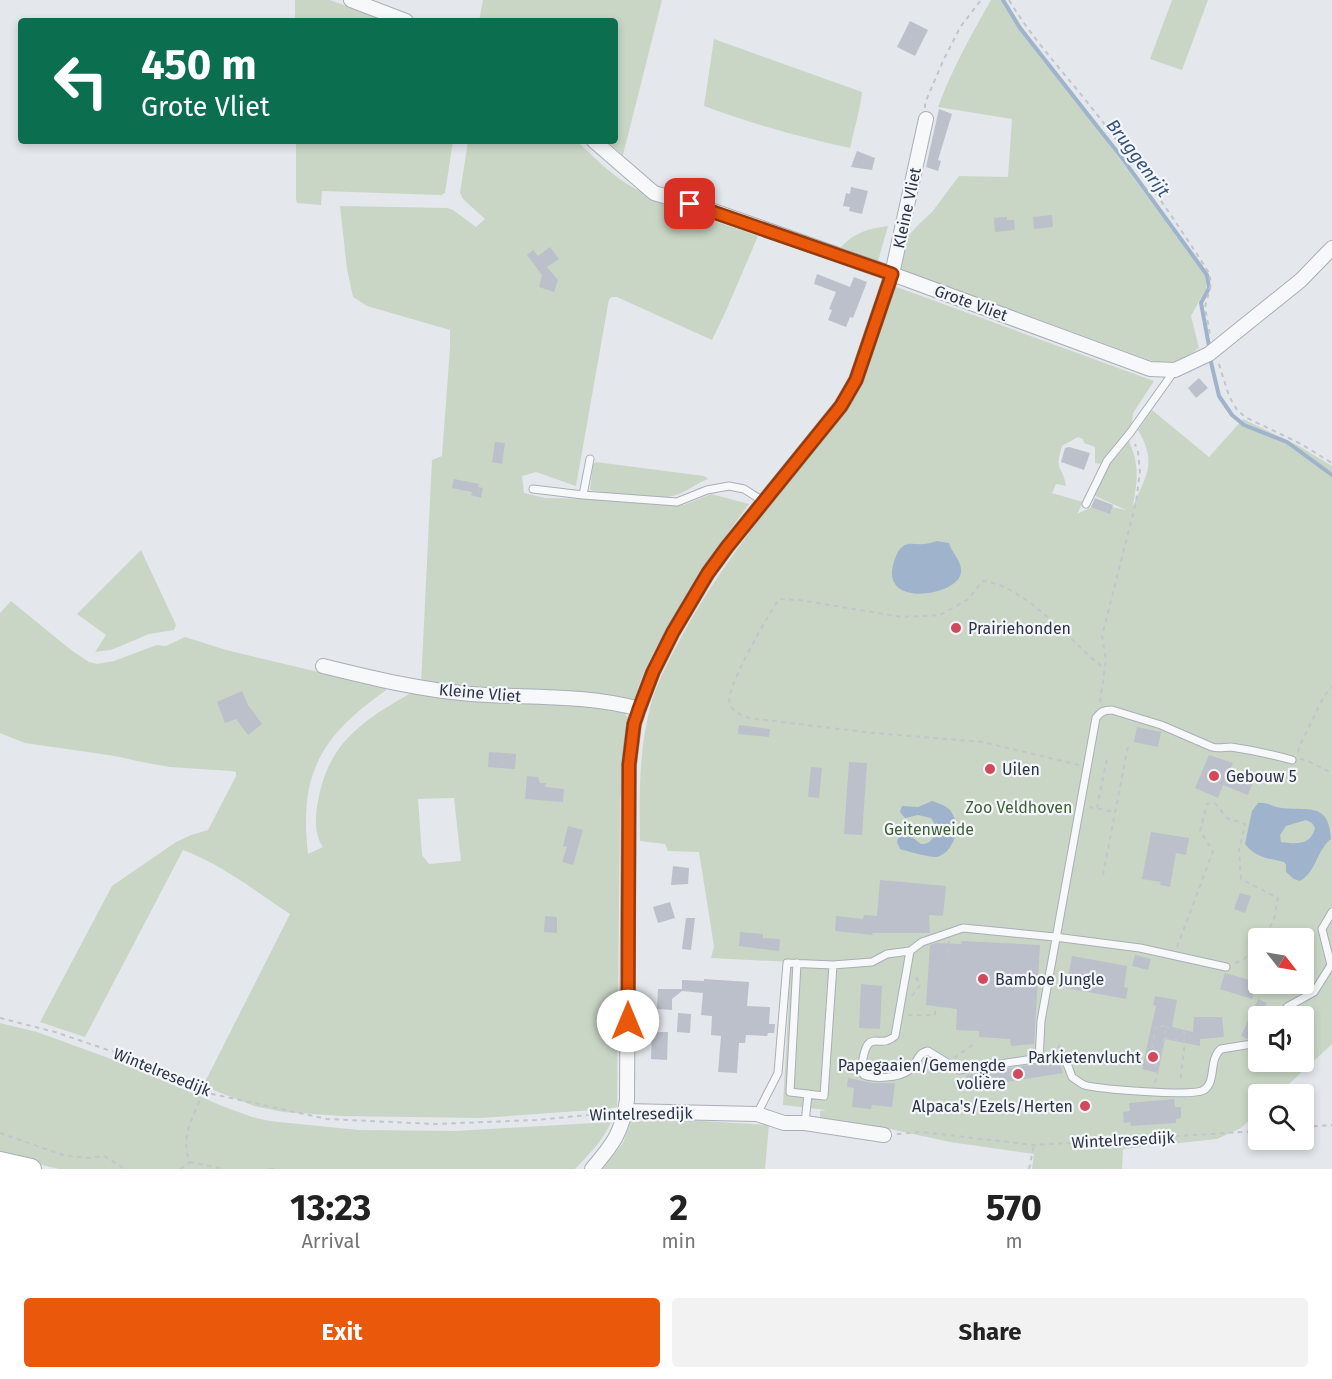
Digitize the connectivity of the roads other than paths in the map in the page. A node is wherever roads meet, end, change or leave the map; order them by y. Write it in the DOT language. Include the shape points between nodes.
graph roads {
  1 [pos="351,0"];
  2 [pos="398,18"];
  3 [pos="926,120"];
  4 [pos="597,144"];
  5 [pos="1332,248"];
  6 [pos="892,274"];
  7 [pos="1175,369"];
  8 [pos="590,459"];
  9 [pos="533,489"];
  10 [pos="583,495"];
  11 [pos="763,501"];
  12 [pos="1086,504"];
  13 [pos="323,666"];
  14 [pos="639,709"];
  15 [pos="1292,760"];
  16 [pos="1332,912"];
  17 [pos="1055,937"];
  18 [pos="910,951"];
  19 [pos="797,963"];
  20 [pos="1331,964"];
  21 [pos="833,965"];
  22 [pos="1226,967"];
  23 [pos="1289,1006"];
  24 [pos="1248,1044"];
  25 [pos="1039,1060"];
  26 [pos="808,1094"];
  27 [pos="625,1111"];
  28 [pos="757,1114"];
  29 [pos="805,1123"];
  30 [pos="884,1135"];
  31 [pos="0,1162"];
  32 [pos="31,1169"];
  33 [pos="592,1169"];
  1 -- 2 [label="street"];
  3 -- 6 [label="street, Kleine Vliet"];
  4 -- 6 [label="street, Grote Vliet" via="654,193"];
  5 -- 7 [label="street, Grote Vliet" via="1301,280 1209,354"];
  6 -- 7 [label="street, Grote Vliet" via="1150,369"];
  6 -- 11 [label="street, Kleine Vliet" via="856,380 841,406"];
  7 -- 12 [label="lane" via="1107,461"];
  8 -- 10 [label="lane"];
  9 -- 10 [label="lane"];
  10 -- 11 [label="lane" via="676,502 729,486 744,489"];
  11 -- 14 [label="street, Kleine Vliet" via="708,573 673,632"];
  13 -- 14 [label="street, Kleine Vliet" via="422,688 615,702"];
  14 -- 27 [label="street, Kleine Vliet" via="629,765"];
  15 -- 17 [label="lane" via="1262,752 1219,749 1112,710 1099,713"];
  16 -- 20 [label="lane" via="1322,929"];
  17 -- 18 [label="lane" via="963,928 922,942"];
  17 -- 22 [label="lane" via="1140,948"];
  17 -- 25 [label="lane" via="1041,1021"];
  18 -- 21 [label="lane" via="887,954 872,962"];
  18 -- 25 [label="lane" via="895,1035 867,1044 861,1071 864,1075 880,1077 907,1072 925,1051 959,1070"];
  19 -- 21 [label="lane"];
  19 -- 26 [label="lane" via="790,1092"];
  19 -- 28 [label="lane" via="787,963 778,1073"];
  20 -- 23 [label="lane" via="1314,992"];
  21 -- 26 [label="lane" via="824,1096"];
  24 -- 25 [label="lane" via="1221,1049 1213,1059 1206,1089 1196,1094 1084,1085 1072,1077 1060,1057"];
  26 -- 29 [label="lane"];
  27 -- 28 [label="street, Wintelresedijk"];
  27 -- 33 [label="street, Kleine Vliet" via="620,1132"];
  28 -- 29 [label="street, Wintelresedijk" via="784,1123"];
  29 -- 30 [label="street, Wintelresedijk"];
  31 -- 32 [label="main road"];
}
